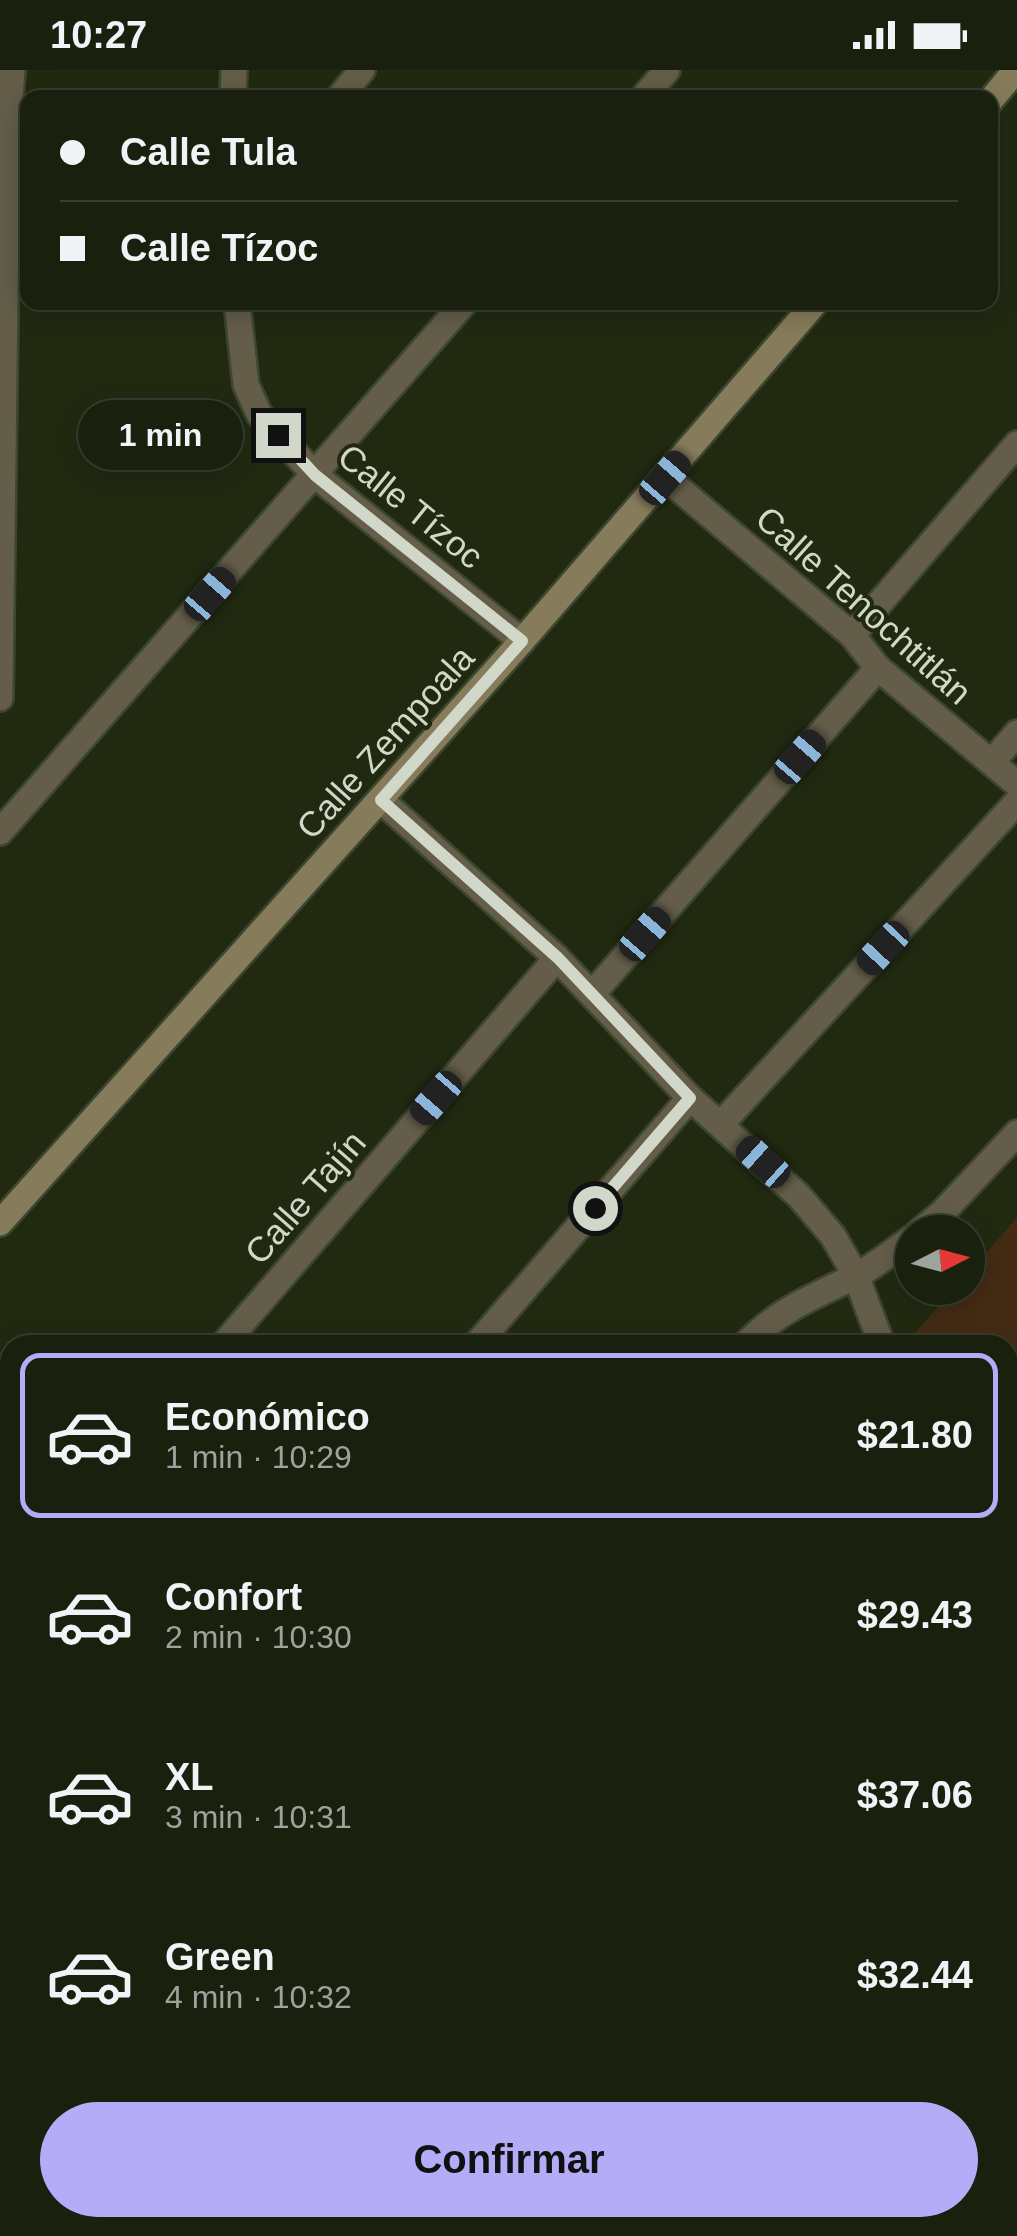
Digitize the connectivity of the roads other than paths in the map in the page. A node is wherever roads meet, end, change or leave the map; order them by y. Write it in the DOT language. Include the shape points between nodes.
graph roads {
  1 [pos="12,70"];
  2 [pos="362,70"];
  3 [pos="667,70"];
  4 [pos="1016,70"];
  5 [pos="346,90"];
  6 [pos="650,90"];
  7 [pos="998,91"];
  8 [pos="238,310"];
  9 [pos="458,310"];
  10 [pos="809,310"];
  11 [pos="1017,444"];
  12 [pos="315,475"];
  13 [pos="665,478"];
  14 [pos="852,636"];
  15 [pos="522,641"];
  16 [pos="878,668"];
  17 [pos="0,698"];
  18 [pos="1017,733"];
  19 [pos="992,762"];
  20 [pos="1017,784"];
  21 [pos="381,800"];
  22 [pos="1017,802"];
  23 [pos="0,832"];
  24 [pos="558,958"];
  25 [pos="593,994"];
  26 [pos="690,1098"];
  27 [pos="722,1124"];
  28 [pos="1017,1133"];
  29 [pos="941,1215"];
  30 [pos="0,1223"];
  31 [pos="895,1250"];
  32 [pos="856,1276"];
  33 [pos="231,1335"];
  34 [pos="485,1335"];
  35 [pos="755,1335"];
  36 [pos="878,1335"];
  1 -- 17 [label="street"];
  2 -- 5 [label="street"];
  3 -- 6 [label="street"];
  4 -- 7 [label="street"];
  8 -- 12 [label="street, Calle Tízoc" via="246,385 259,414"];
  9 -- 12 [label="street"];
  10 -- 13 [label="street, Calle Zempoala"];
  11 -- 14 [label="street"];
  12 -- 15 [label="street, Calle Tízoc"];
  12 -- 23 [label="street"];
  13 -- 14 [label="street, Calle Tenochtitlán"];
  13 -- 15 [label="street, Calle Zempoala"];
  14 -- 16 [label="street, Calle Tenochtitlán"];
  15 -- 21 [label="street, Calle Zempoala"];
  16 -- 19 [label="street, Calle Tenochtitlán"];
  16 -- 25 [label="street"];
  18 -- 19 [label="street"];
  19 -- 20 [label="street, Calle Tenochtitlán"];
  21 -- 24 [label="street"];
  21 -- 30 [label="street, Calle Zempoala"];
  22 -- 27 [label="street"];
  24 -- 25 [label="street"];
  24 -- 33 [label="street, Calle Tajín"];
  25 -- 26 [label="street"];
  26 -- 27 [label="street"];
  26 -- 34 [label="street"];
  27 -- 32 [label="street" via="799,1196"];
  28 -- 29 [label="street"];
  31 -- 32 [label="street"];
  32 -- 35 [label="street" via="789,1308"];
  32 -- 36 [label="street"];
}
